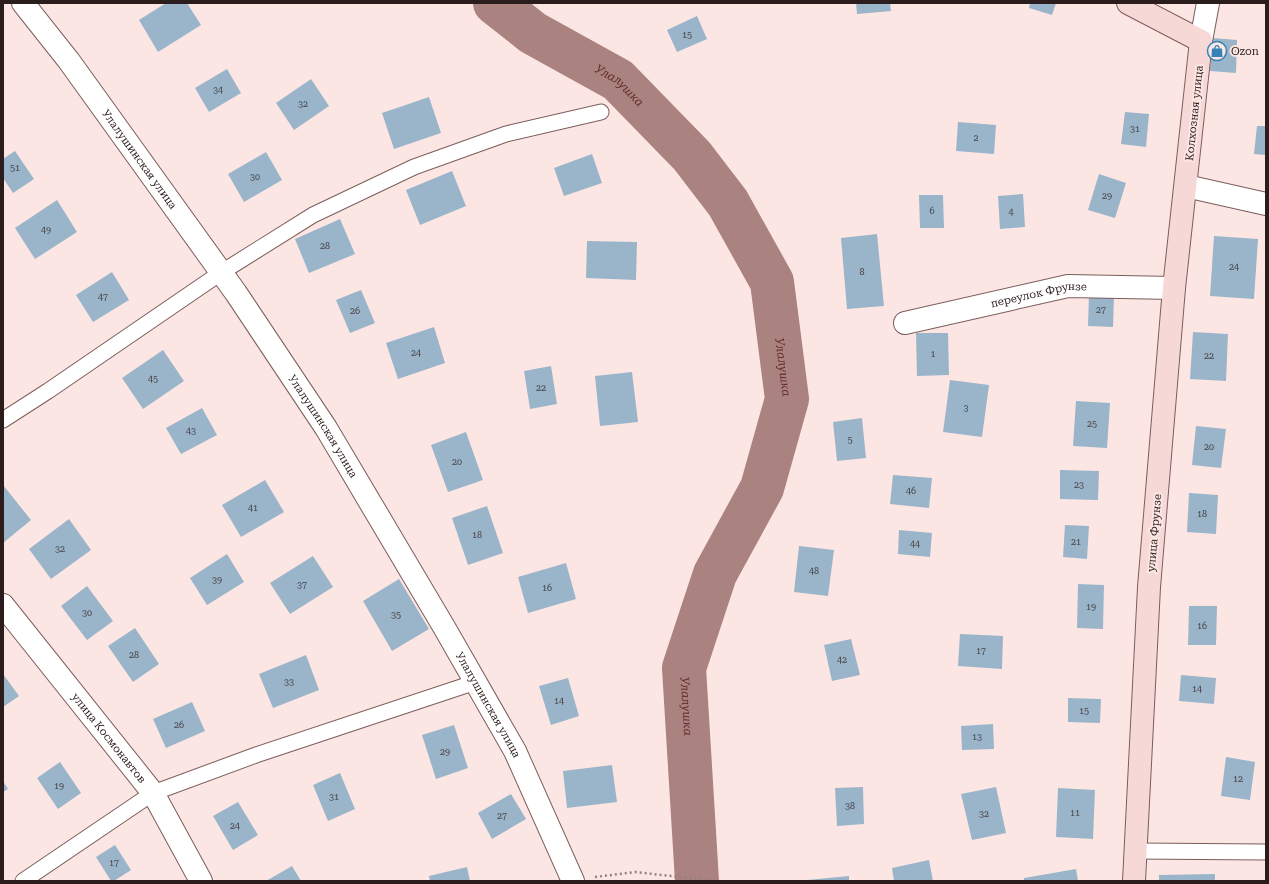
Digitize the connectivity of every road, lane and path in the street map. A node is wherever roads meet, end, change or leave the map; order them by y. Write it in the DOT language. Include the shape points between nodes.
graph roads {
  1 [pos="23,3"];
  2 [pos="1128,3"];
  3 [pos="1208,3"];
  4 [pos="1201,41"];
  5 [pos="601,112"];
  6 [pos="1186,186"];
  7 [pos="1266,204"];
  8 [pos="222,272"];
  9 [pos="1174,288"];
  10 [pos="905,323"];
  11 [pos="3,420"];
  12 [pos="3,605"];
  13 [pos="476,682"];
  14 [pos="153,794"];
  15 [pos="1136,851"];
  16 [pos="1266,852"];
  17 [pos="23,881"];
  18 [pos="201,881"];
  19 [pos="573,881"];
  20 [pos="716,881"];
  21 [pos="1134,881"];
  1 -- 8 [label="street, Улалушинская улица" via="69,61"];
  2 -- 4 [label="street"];
  3 -- 4 [label="street"];
  4 -- 6 [label="street, Колхозная улица"];
  5 -- 8 [label="lane" via="506,134 414,167 313,215"];
  6 -- 7 [label="street"];
  6 -- 9 [label="street, улица Фрунзе"];
  8 -- 11 [label="lane"];
  8 -- 13 [label="street, Улалушинская улица" via="326,428"];
  9 -- 10 [label="street, переулок Фрунзе" via="1068,286"];
  9 -- 15 [label="street, улица Фрунзе" via="1149,587"];
  12 -- 14 [label="street, улица Космонавтов"];
  13 -- 14 [label="lane" via="256,755"];
  13 -- 19 [label="street, Улалушинская улица" via="515,751"];
  14 -- 17 [label="lane"];
  14 -- 18 [label="street, улица Космонавтов"];
  15 -- 16 [label="lane"];
  15 -- 21 [label="street, улица Фрунзе"];
  19 -- 20 [label="path" via="635,872"];
}
